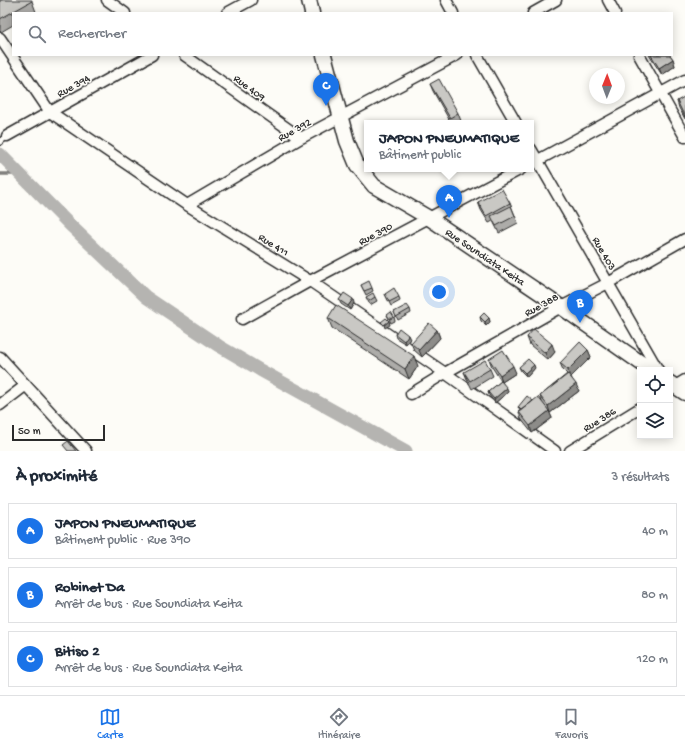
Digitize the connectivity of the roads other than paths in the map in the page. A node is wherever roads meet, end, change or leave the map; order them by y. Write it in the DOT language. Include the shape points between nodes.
graph roads {
  1 [pos="107,0"];
  2 [pos="250,0"];
  3 [pos="308,0"];
  4 [pos="446,0"];
  5 [pos="556,0"];
  6 [pos="608,0"];
  7 [pos="124,12"];
  8 [pos="229,12"];
  9 [pos="312,12"];
  10 [pos="452,12"];
  11 [pos="535,12"];
  12 [pos="615,12"];
  13 [pos="0,38"];
  14 [pos="12,56"];
  15 [pos="12,56"];
  16 [pos="150,56"];
  17 [pos="185,56"];
  18 [pos="324,56"];
  19 [pos="455,56"];
  20 [pos="478,56"];
  21 [pos="640,56"];
  22 [pos="685,80"];
  23 [pos="661,94"];
  24 [pos="50,112"];
  25 [pos="341,117"];
  26 [pos="514,120"];
  27 [pos="685,137"];
  28 [pos="301,138"];
  29 [pos="3,139"];
  30 [pos="534,162"];
  31 [pos="515,172"];
  32 [pos="187,205"];
  33 [pos="429,218"];
  34 [pos="685,239"];
  35 [pos="310,281"];
  36 [pos="608,283"];
  37 [pos="561,306"];
  38 [pos="242,319"];
  39 [pos="0,357"];
  40 [pos="648,367"];
  41 [pos="656,367"];
  42 [pos="445,373"];
  43 [pos="26,385"];
  44 [pos="411,394"];
  45 [pos="0,406"];
  46 [pos="637,410"];
  47 [pos="86,451"];
  48 [pos="555,451"];
  49 [pos="570,451"];
  1 -- 7 [label="street"];
  2 -- 8 [label="street"];
  3 -- 9 [label="main road"];
  4 -- 10 [label="street"];
  5 -- 11 [label="street"];
  6 -- 12 [label="street"];
  13 -- 14 [label="street, Rue 411"];
  15 -- 24 [label="street, Rue 411"];
  16 -- 24 [label="street, Rue 394"];
  17 -- 28 [label="street, Rue 409"];
  18 -- 25 [label="main road, Rue Soundiata Keita"];
  19 -- 25 [label="street, Rue 392"];
  20 -- 26 [label="street"];
  21 -- 23 [label="street"];
  22 -- 23 [label="street"];
  23 -- 27 [label="street"];
  23 -- 30 [label="street"];
  24 -- 29 [label="street, Rue 394"];
  24 -- 32 [label="street, Rue 411"];
  25 -- 28 [label="street, Rue 392"];
  25 -- 33 [label="main road, Rue Soundiata Keita" via="357,165 374,186"];
  28 -- 32 [label="street, Rue 392"];
  30 -- 36 [label="street, Rue 403"];
  31 -- 33 [label="street, Rue 390"];
  32 -- 35 [label="street, Rue 411"];
  33 -- 35 [label="street, Rue 390"];
  33 -- 37 [label="main road, Rue Soundiata Keita"];
  34 -- 36 [label="street, Rue 388"];
  35 -- 38 [label="street, Rue 390"];
  35 -- 42 [label="street, Rue 411"];
  36 -- 37 [label="street, Rue 388"];
  36 -- 41 [label="street, Rue 403"];
  37 -- 40 [label="main road, Rue Soundiata Keita"];
  37 -- 42 [label="street, Rue 388"];
  39 -- 43 [label="street"];
  42 -- 44 [label="street, Rue 388"];
  42 -- 48 [label="street, Rue 411"];
  43 -- 45 [label="street"];
  43 -- 47 [label="street"];
  46 -- 49 [label="street, Rue 386"];
}
